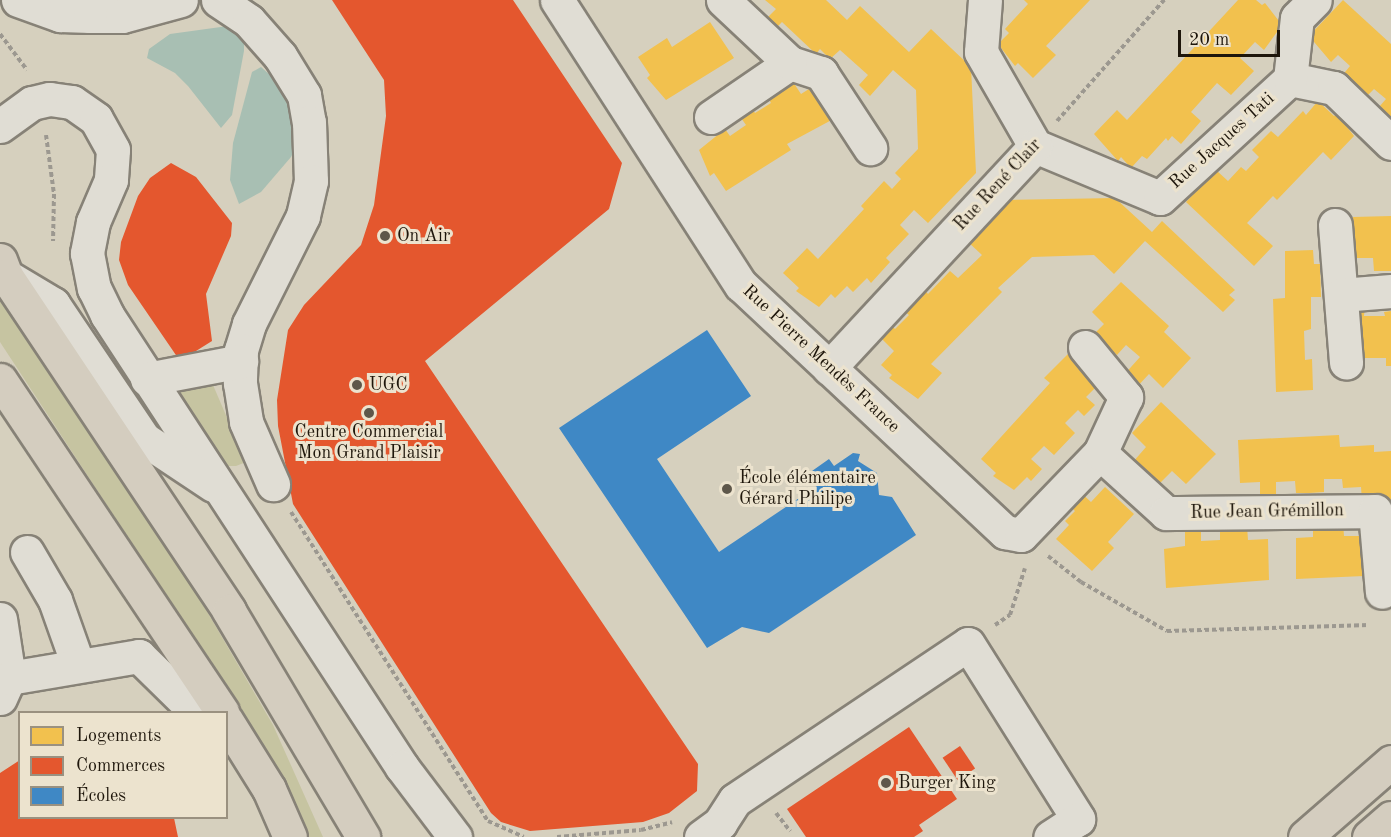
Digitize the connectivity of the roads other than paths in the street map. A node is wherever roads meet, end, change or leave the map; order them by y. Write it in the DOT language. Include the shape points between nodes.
graph roads {
  1 [pos="18,0"];
  2 [pos="182,0"];
  3 [pos="218,0"];
  4 [pos="723,0"];
  5 [pos="985,0"];
  6 [pos="1315,0"];
  7 [pos="561,2"];
  8 [pos="790,63"];
  9 [pos="1290,79"];
  10 [pos="711,117"];
  11 [pos="0,126"];
  12 [pos="1391,143"];
  13 [pos="1035,146"];
  14 [pos="870,148"];
  15 [pos="1335,225"];
  16 [pos="3,268"];
  17 [pos="1391,291"];
  18 [pos="1341,295"];
  19 [pos="1085,347"];
  20 [pos="241,361"];
  21 [pos="1346,363"];
  22 [pos="829,368"];
  23 [pos="147,379"];
  24 [pos="0,380"];
  25 [pos="1100,453"];
  26 [pos="273,484"];
  27 [pos="219,490"];
  28 [pos="27,552"];
  29 [pos="1383,592"];
  30 [pos="0,619"];
  31 [pos="78,665"];
  32 [pos="4,688"];
  33 [pos="195,711"];
  34 [pos="221,711"];
  35 [pos="228,723"];
  36 [pos="294,723"];
  37 [pos="228,746"];
  38 [pos="1391,762"];
  39 [pos="269,789"];
  40 [pos="1391,818"];
  41 [pos="717,832"];
  42 [pos="290,837"];
  43 [pos="336,837"];
  44 [pos="363,837"];
  45 [pos="455,837"];
  46 [pos="1050,837"];
  47 [pos="1305,837"];
  48 [pos="1369,837"];
  1 -- 2 [label="street" via="60,15 90,16 122,16"];
  3 -- 20 [label="street" via="249,21 280,56 304,95 312,149 311,181 303,216 249,324"];
  4 -- 8 [label="street"];
  5 -- 13 [label="street" via="981,52"];
  6 -- 9 [label="street, Rue Jacques Tati" via="1297,18"];
  7 -- 22 [label="street, Rue Pierre Mendès France" via="741,285"];
  8 -- 10 [label="street"];
  8 -- 14 [label="street" via="821,73"];
  9 -- 12 [label="street, Rue Jacques Tati" via="1334,88"];
  9 -- 13 [label="street, Rue Jacques Tati" via="1160,198"];
  11 -- 23 [label="street" via="32,103 50,99 72,102 96,119 113,150 111,180 93,222 87,253 93,288"];
  13 -- 22 [label="street, Rue René Clair"];
  15 -- 18 [label="street"];
  16 -- 27 [label="street" via="53,304 144,439"];
  16 -- 36 [label="main road" via="229,611"];
  17 -- 18 [label="street"];
  18 -- 21 [label="street"];
  19 -- 25 [label="street" via="1126,397"];
  20 -- 23 [label="street"];
  20 -- 26 [label="street" via="246,422"];
  22 -- 25 [label="street, Rue Pierre Mendès France" via="1005,531 1021,535"];
  23 -- 27 [label="street"];
  24 -- 34 [label="main road"];
  25 -- 29 [label="street, Rue Jean Grémillon" via="1166,513 1376,511"];
  27 -- 45 [label="street" via="402,766"];
  28 -- 31 [label="street" via="55,600"];
  30 -- 32 [label="street"];
  31 -- 32 [label="street"];
  31 -- 33 [label="street" via="139,656"];
  35 -- 39 [label="main road"];
  36 -- 43 [label="main road"];
  36 -- 44 [label="main road"];
  37 -- 39 [label="street"];
  38 -- 47 [label="main road"];
  39 -- 42 [label="main road"];
  40 -- 48 [label="main road"];
  41 -- 46 [label="street" via="735,800 968,644 1078,819"];
}
